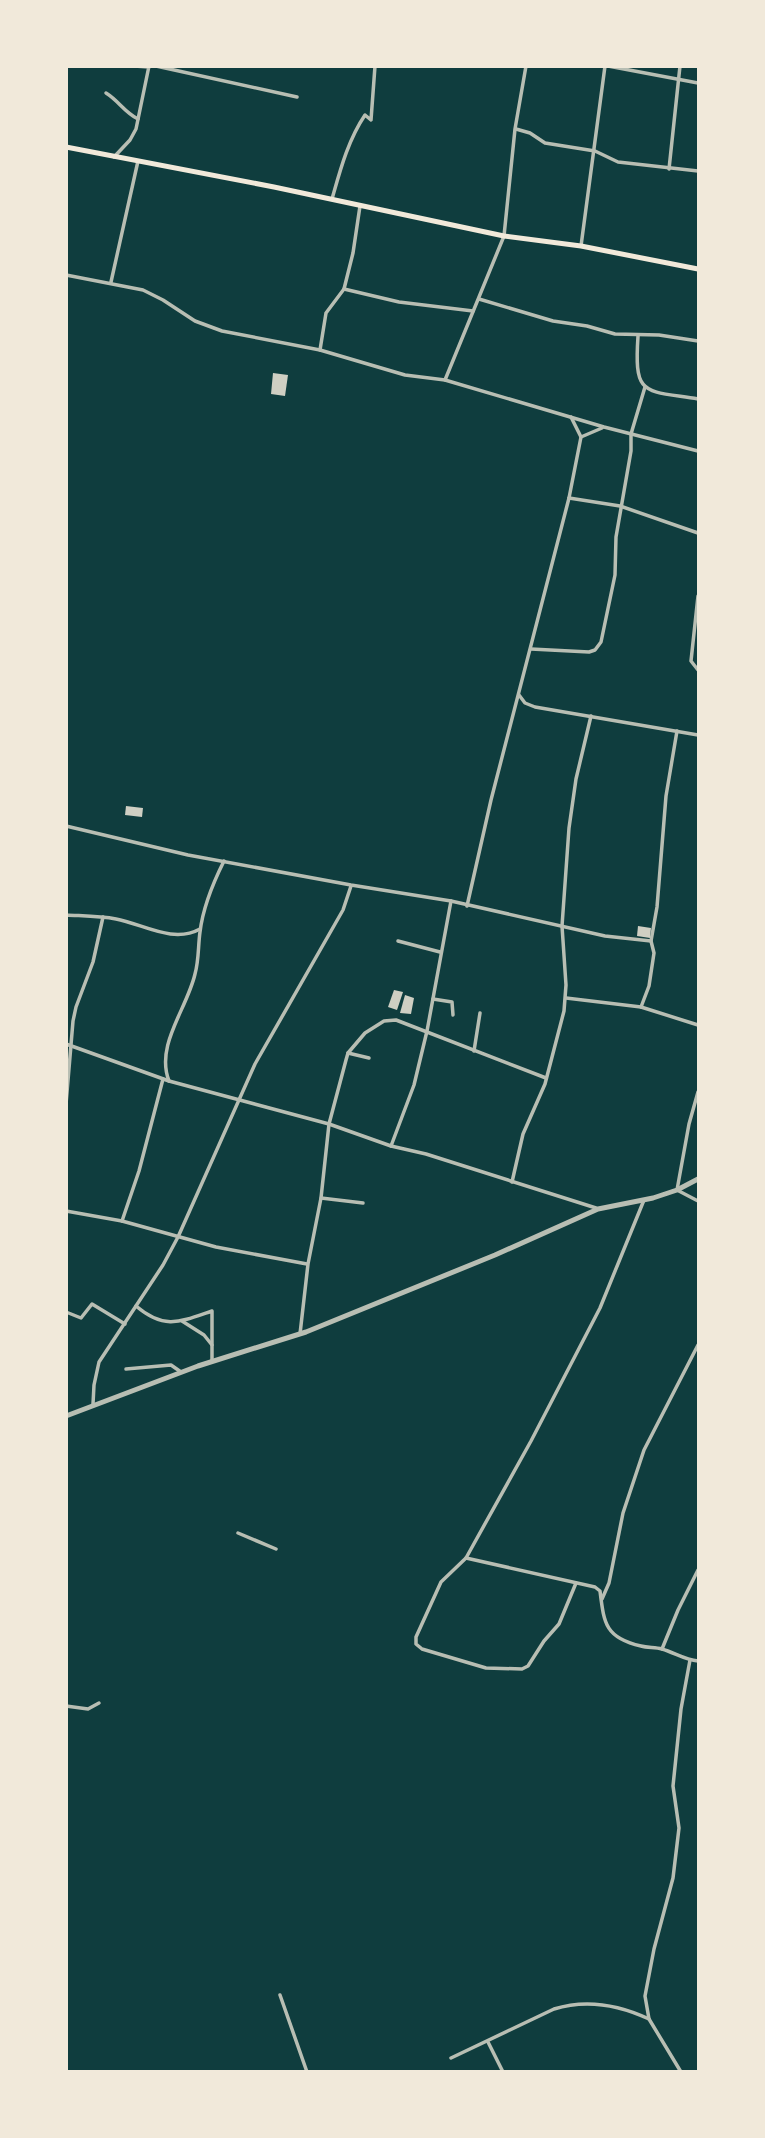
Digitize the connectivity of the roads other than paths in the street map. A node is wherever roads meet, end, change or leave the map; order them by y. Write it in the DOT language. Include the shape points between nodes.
graph roads {
  1 [pos="134,66"];
  2 [pos="156,66"];
  3 [pos="375,66"];
  4 [pos="526,66"];
  5 [pos="607,66"];
  6 [pos="680,66"];
  7 [pos="149,67"];
  8 [pos="679,79"];
  9 [pos="698,83"];
  10 [pos="106,93"];
  11 [pos="297,97"];
  12 [pos="138,120"];
  13 [pos="515,128"];
  14 [pos="66,147"];
  15 [pos="595,151"];
  16 [pos="114,157"];
  17 [pos="138,161"];
  18 [pos="669,169"];
  19 [pos="698,171"];
  20 [pos="332,199"];
  21 [pos="360,206"];
  22 [pos="504,236"];
  23 [pos="580,246"];
  24 [pos="698,269"];
  25 [pos="66,275"];
  26 [pos="111,282"];
  27 [pos="344,289"];
  28 [pos="479,299"];
  29 [pos="474,311"];
  30 [pos="638,336"];
  31 [pos="698,341"];
  32 [pos="320,350"];
  33 [pos="445,380"];
  34 [pos="645,387"];
  35 [pos="698,399"];
  36 [pos="571,417"];
  37 [pos="604,427"];
  38 [pos="631,434"];
  39 [pos="581,437"];
  40 [pos="698,451"];
  41 [pos="569,498"];
  42 [pos="620,506"];
  43 [pos="698,533"];
  44 [pos="698,596"];
  45 [pos="531,649"];
  46 [pos="698,670"];
  47 [pos="519,695"];
  48 [pos="591,716"];
  49 [pos="677,731"];
  50 [pos="698,735"];
  51 [pos="66,826"];
  52 [pos="224,861"];
  53 [pos="351,885"];
  54 [pos="451,901"];
  55 [pos="467,905"];
  56 [pos="66,915"];
  57 [pos="103,917"];
  58 [pos="562,926"];
  59 [pos="200,929"];
  60 [pos="398,941"];
  61 [pos="651,941"];
  62 [pos="440,952"];
  63 [pos="566,998"];
  64 [pos="432,999"];
  65 [pos="641,1007"];
  66 [pos="480,1013"];
  67 [pos="453,1015"];
  68 [pos="698,1025"];
  69 [pos="427,1031"];
  70 [pos="69,1045"];
  71 [pos="474,1051"];
  72 [pos="348,1053"];
  73 [pos="369,1058"];
  74 [pos="546,1078"];
  75 [pos="163,1079"];
  76 [pos="169,1081"];
  77 [pos="698,1092"];
  78 [pos="238,1099"];
  79 [pos="66,1104"];
  80 [pos="329,1124"];
  81 [pos="391,1146"];
  82 [pos="698,1179"];
  83 [pos="512,1182"];
  84 [pos="677,1190"];
  85 [pos="321,1198"];
  86 [pos="643,1200"];
  87 [pos="698,1201"];
  88 [pos="363,1203"];
  89 [pos="598,1209"];
  90 [pos="66,1211"];
  91 [pos="122,1221"];
  92 [pos="178,1237"];
  93 [pos="308,1264"];
  94 [pos="136,1306"];
  95 [pos="66,1312"];
  96 [pos="182,1321"];
  97 [pos="125,1324"];
  98 [pos="300,1334"];
  99 [pos="212,1345"];
  100 [pos="698,1345"];
  101 [pos="212,1362"];
  102 [pos="126,1369"];
  103 [pos="181,1372"];
  104 [pos="93,1404"];
  105 [pos="66,1416"];
  106 [pos="238,1533"];
  107 [pos="276,1549"];
  108 [pos="466,1558"];
  109 [pos="698,1570"];
  110 [pos="576,1583"];
  111 [pos="601,1600"];
  112 [pos="662,1649"];
  113 [pos="690,1660"];
  114 [pos="698,1661"];
  115 [pos="99,1703"];
  116 [pos="66,1706"];
  117 [pos="279,1996"];
  118 [pos="649,2019"];
  119 [pos="488,2042"];
  120 [pos="451,2057"];
  121 [pos="307,2071"];
  122 [pos="503,2071"];
  123 [pos="681,2071"];
  1 -- 7 [label="street"];
  2 -- 11 [label="street"];
  3 -- 20 [label="street" via="372,120 365,116 357,127"];
  4 -- 13 [label="street"];
  5 -- 8 [label="street"];
  5 -- 15 [label="street"];
  6 -- 8 [label="street"];
  7 -- 12 [label="street"];
  8 -- 9 [label="street"];
  8 -- 18 [label="street"];
  10 -- 12 [label="street" via="120,102 124,113"];
  12 -- 16 [label="street" via="130,140"];
  13 -- 15 [label="street" via="545,143"];
  13 -- 22 [label="street"];
  14 -- 16 [label="main road"];
  15 -- 18 [label="street" via="618,162"];
  15 -- 23 [label="street"];
  16 -- 17 [label="main road"];
  17 -- 20 [label="main road"];
  17 -- 26 [label="street"];
  18 -- 19 [label="street"];
  20 -- 21 [label="main road"];
  21 -- 22 [label="main road"];
  21 -- 27 [label="street"];
  22 -- 23 [label="main road"];
  22 -- 28 [label="street"];
  23 -- 24 [label="main road"];
  25 -- 26 [label="street"];
  26 -- 32 [label="street" via="143,290 195,321 222,331"];
  27 -- 29 [label="street" via="398,302"];
  27 -- 32 [label="street" via="326,313"];
  28 -- 29 [label="street"];
  28 -- 30 [label="street" via="553,321"];
  29 -- 33 [label="street"];
  30 -- 31 [label="street"];
  30 -- 34 [label="street" via="636,367"];
  32 -- 33 [label="street" via="405,375"];
  33 -- 36 [label="street"];
  34 -- 35 [label="street"];
  34 -- 38 [label="street"];
  36 -- 37 [label="street"];
  36 -- 39 [label="street"];
  37 -- 38 [label="street"];
  37 -- 39 [label="street"];
  38 -- 40 [label="street"];
  38 -- 42 [label="street"];
  39 -- 41 [label="street"];
  41 -- 42 [label="street"];
  41 -- 45 [label="street"];
  42 -- 43 [label="street"];
  42 -- 45 [label="street" via="615,575 598,648 589,652"];
  44 -- 46 [label="street" via="691,661"];
  45 -- 47 [label="street"];
  47 -- 48 [label="street" via="535,707"];
  47 -- 55 [label="street"];
  48 -- 49 [label="street"];
  48 -- 58 [label="street" via="569,828"];
  49 -- 50 [label="street"];
  49 -- 61 [label="street"];
  51 -- 52 [label="street"];
  52 -- 53 [label="street"];
  52 -- 59 [label="street"];
  53 -- 54 [label="street"];
  53 -- 78 [label="street" via="342,910"];
  54 -- 55 [label="street"];
  54 -- 62 [label="street"];
  55 -- 58 [label="street"];
  56 -- 57 [label="street"];
  57 -- 59 [label="street" via="184,935"];
  57 -- 70 [label="street"];
  58 -- 61 [label="street"];
  58 -- 63 [label="street"];
  59 -- 76 [label="street" via="196,972 165,1058"];
  60 -- 62 [label="street"];
  61 -- 65 [label="street" via="650,978"];
  62 -- 64 [label="street"];
  63 -- 65 [label="street"];
  63 -- 74 [label="street"];
  64 -- 67 [label="street" via="452,1002"];
  64 -- 69 [label="street"];
  65 -- 68 [label="street"];
  66 -- 71 [label="street"];
  69 -- 71 [label="street"];
  69 -- 72 [label="street" via="390,1019 365,1033"];
  69 -- 81 [label="street" via="414,1085"];
  70 -- 75 [label="street"];
  70 -- 79 [label="street"];
  71 -- 74 [label="street"];
  72 -- 73 [label="street"];
  72 -- 80 [label="street"];
  74 -- 83 [label="street" via="523,1134"];
  75 -- 76 [label="street"];
  75 -- 91 [label="street"];
  76 -- 78 [label="street"];
  77 -- 84 [label="street"];
  78 -- 80 [label="street"];
  78 -- 92 [label="street"];
  80 -- 81 [label="street"];
  80 -- 85 [label="street"];
  81 -- 83 [label="street"];
  82 -- 84 [label="street"];
  83 -- 89 [label="street"];
  84 -- 86 [label="street"];
  84 -- 87 [label="street"];
  85 -- 88 [label="street"];
  85 -- 93 [label="street"];
  86 -- 89 [label="street"];
  86 -- 108 [label="street" via="600,1308"];
  89 -- 98 [label="street"];
  90 -- 91 [label="street"];
  91 -- 92 [label="street"];
  92 -- 93 [label="street"];
  92 -- 94 [label="street"];
  93 -- 98 [label="street"];
  94 -- 96 [label="street" via="151,1319"];
  94 -- 97 [label="street"];
  95 -- 97 [label="street" via="81,1318 92,1304"];
  96 -- 99 [label="street"];
  96 -- 99 [label="street" via="212,1311"];
  97 -- 104 [label="street" via="99,1362"];
  98 -- 101 [label="street"];
  99 -- 101 [label="street"];
  100 -- 111 [label="street" via="644,1450"];
  101 -- 103 [label="street"];
  102 -- 103 [label="street" via="171,1365"];
  103 -- 104 [label="street"];
  104 -- 105 [label="street"];
  106 -- 107 [label="street"];
  108 -- 110 [label="street"];
  108 -- 110 [label="street" via="441,1582 415,1641 422,1649 475,1666 509,1670 528,1666 559,1624"];
  109 -- 112 [label="street"];
  110 -- 111 [label="street" via="600,1591"];
  111 -- 112 [label="street" via="604,1622 611,1632 637,1645"];
  112 -- 113 [label="street"];
  113 -- 114 [label="street"];
  113 -- 118 [label="street" via="673,1786 679,1837 645,1996"];
  115 -- 116 [label="street" via="88,1709"];
  117 -- 121 [label="street"];
  118 -- 119 [label="street" via="609,2006 568,2005"];
  118 -- 123 [label="street"];
  119 -- 120 [label="street"];
  119 -- 122 [label="street"];
}
